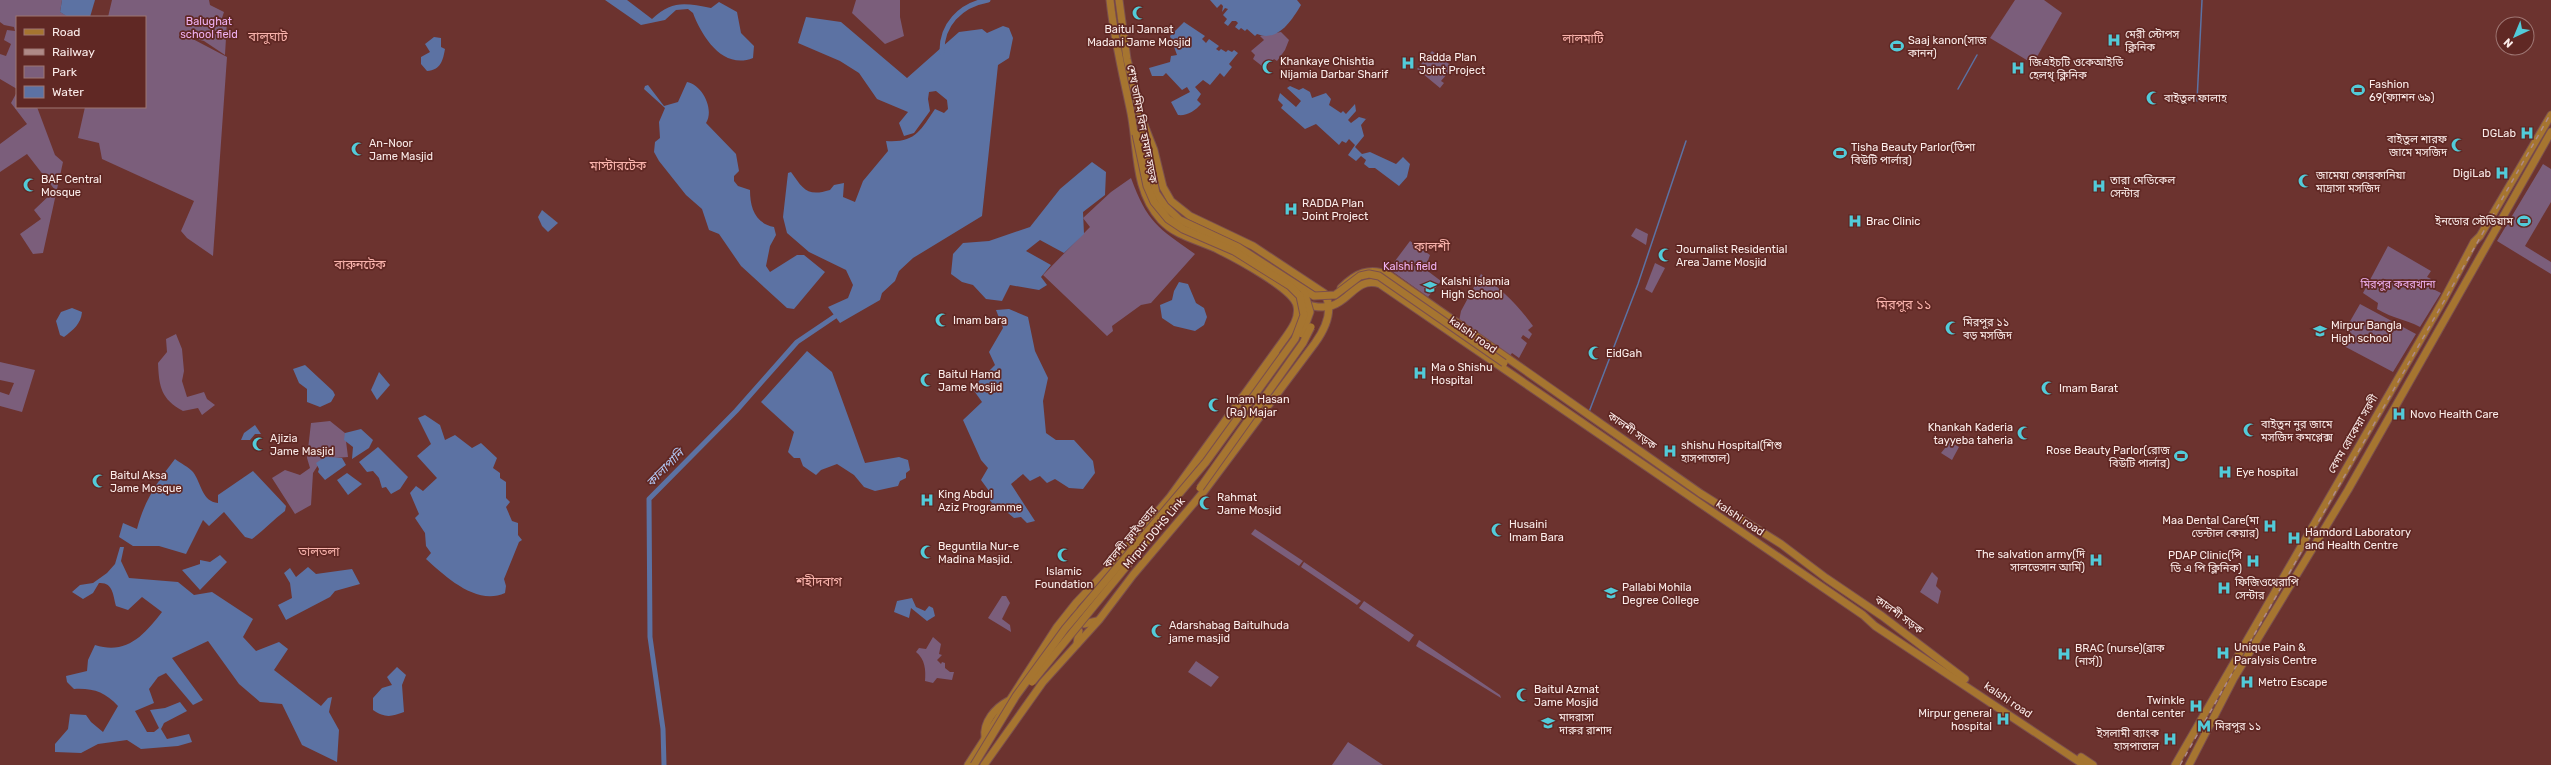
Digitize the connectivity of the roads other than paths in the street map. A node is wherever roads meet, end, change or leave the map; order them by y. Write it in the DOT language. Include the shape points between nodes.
graph roads {
  1 [pos="1110,0"];
  2 [pos="1119,0"];
  3 [pos="1131,115"];
  4 [pos="2551,115"];
  5 [pos="1140,117"];
  6 [pos="2551,132"];
  7 [pos="1140,133"];
  8 [pos="1221,229"];
  9 [pos="1212,247"];
  10 [pos="1314,286"];
  11 [pos="1304,291"];
  12 [pos="1324,293"];
  13 [pos="1292,297"];
  14 [pos="1304,303"];
  15 [pos="1328,308"];
  16 [pos="1302,323"];
  17 [pos="1569,401"];
  18 [pos="1170,497"];
  19 [pos="1192,504"];
  20 [pos="1076,603"];
  21 [pos="1099,620"];
  22 [pos="1057,626"];
  23 [pos="1077,644"];
  24 [pos="968,765"];
  25 [pos="974,765"];
  26 [pos="977,765"];
  27 [pos="984,765"];
  28 [pos="2084,765"];
  29 [pos="2093,765"];
  30 [pos="2175,765"];
  31 [pos="2189,765"];
  1 -- 3 [label="main road, শেখ তামিম বিন হামাদ সড়ক" via="1116,46"];
  2 -- 5 [label="main road, শেখ তামিম বিন হামাদ সড়ক" via="1127,59"];
  3 -- 7 [label="main road"];
  3 -- 9 [label="main road, শেখ তামিম বিন হামাদ সড়ক" via="1142,185 1152,209 1176,232"];
  4 -- 30 [label="main road, বেগম রোকেয়া সরণী" via="2480,236 2474,242 2444,299"];
  5 -- 7 [label="main road"];
  5 -- 8 [label="main road, শেখ তামিম বিন হামাদ সড়ক" via="1154,150 1163,187 1171,201 1190,216"];
  6 -- 31 [label="main road, বেগম রোকেয়া সরণী" via="2348,490 2234,678"];
  7 -- 11 [label="main road, bridge" via="1154,187 1170,212 1186,224 1238,247 1290,279"];
  7 -- 16 [label="main road, কালশী ফ্লাইওভার, bridge" via="1147,186 1163,213 1179,226 1234,251 1290,286 1302,300 1305,310"];
  8 -- 9 [label="main road" via="1211,236"];
  8 -- 10 [label="main road, শেখ তামিম বিন হামাদ সড়ক" via="1253,246"];
  9 -- 13 [label="main road, শেখ তামিম বিন হামাদ সড়ক"];
  10 -- 12 [label="main road, শেখ তামিম বিন হামাদ সড়ক"];
  10 -- 14 [label="main road" via="1317,299 1312,303"];
  11 -- 17 [label="main road, bridge" via="1314,296 1329,297 1340,292 1360,276 1379,276 1552,394"];
  11 -- 19 [label="main road, bridge" via="1313,312 1312,323 1306,337 1200,488"];
  11 -- 26 [label="main road, bridge" via="1309,306 1309,318 1297,342 1199,475 1019,698"];
  12 -- 15 [label="main road"];
  12 -- 17 [label="main road, কালশী সড়ক" via="1337,291 1353,276 1364,271 1377,271 1389,275"];
  13 -- 14 [label="main road, শেখ তামিম বিন হামাদ সড়ক"];
  13 -- 18 [label="main road, Mirpur DOHS Link" via="1297,304 1298,313 1291,329"];
  14 -- 15 [label="main road, শেখ তামিম বিন হামাদ সড়ক" via="1318,308"];
  15 -- 19 [label="main road, Mirpur DOHS Link" via="1326,326 1315,343"];
  15 -- 28 [label="main road, kalshi road" via="1339,304 1365,283 1385,287 1863,614 1875,626"];
  16 -- 18 [label="main road, bridge" via="1180,488"];
  16 -- 25 [label="main road, কালশী ফ্লাইওভার, bridge" via="1295,339 1206,462 1062,633 1016,696"];
  17 -- 29 [label="main road, কালশী সড়ক" via="1700,493 1781,544 1960,676"];
  18 -- 20 [label="main road, Mirpur DOHS Link"];
  19 -- 21 [label="main road, Mirpur DOHS Link"];
  20 -- 21 [label="main road" via="1075,615 1080,622 1087,625"];
  20 -- 22 [label="main road, Mirpur DOHS Link"];
  21 -- 23 [label="main road, Mirpur DOHS Link"];
  22 -- 23 [label="main road" via="1068,622 1073,624 1079,631"];
  22 -- 24 [label="main road, Mirpur DOHS Link"];
  23 -- 27 [label="main road, Mirpur DOHS Link" via="1043,682"];
}
